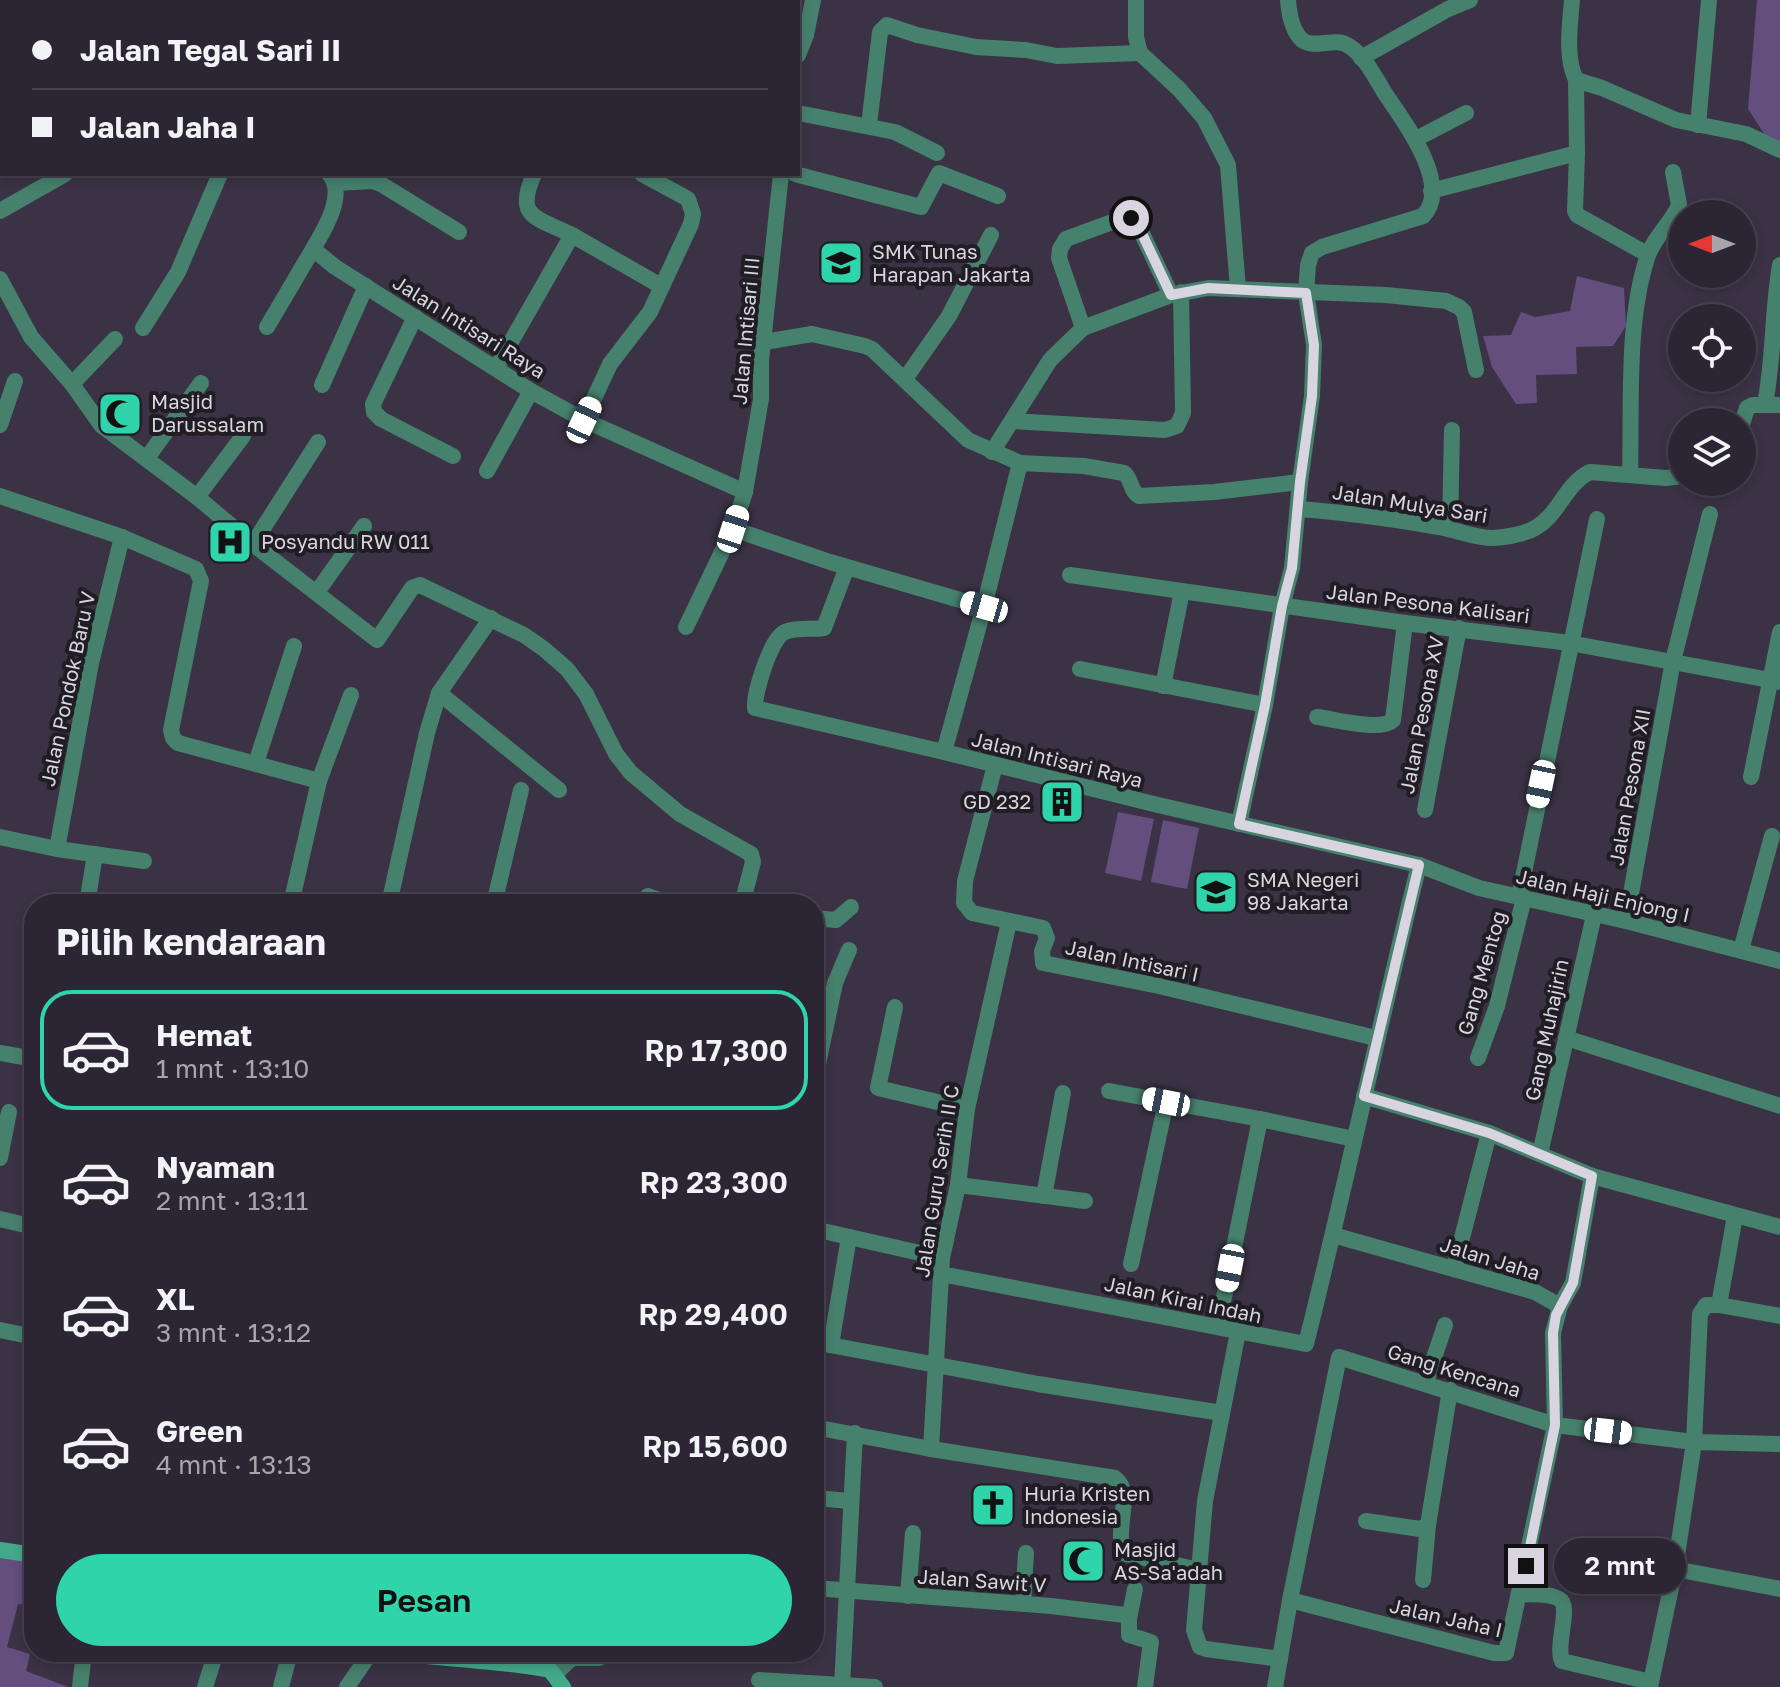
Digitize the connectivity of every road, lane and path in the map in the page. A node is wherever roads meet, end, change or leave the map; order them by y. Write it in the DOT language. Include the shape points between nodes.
graph roads {
  1 [pos="813,0"];
  2 [pos="1136,0"];
  3 [pos="1288,0"];
  4 [pos="1470,0"];
  5 [pos="1572,0"];
  6 [pos="1709,0"];
  7 [pos="800,50"];
  8 [pos="1140,53"];
  9 [pos="1361,58"];
  10 [pos="1576,80"];
  11 [pos="800,113"];
  12 [pos="1466,113"];
  13 [pos="869,125"];
  14 [pos="1698,125"];
  15 [pos="1416,139"];
  16 [pos="1780,150"];
  17 [pos="937,153"];
  18 [pos="1577,153"];
  19 [pos="1673,172"];
  20 [pos="800,175"];
  21 [pos="61,176"];
  22 [pos="219,176"];
  23 [pos="533,176"];
  24 [pos="646,176"];
  25 [pos="781,176"];
  26 [pos="333,178"];
  27 [pos="1431,191"];
  28 [pos="998,196"];
  29 [pos="0,211"];
  30 [pos="459,232"];
  31 [pos="572,235"];
  32 [pos="991,235"];
  33 [pos="313,249"];
  34 [pos="1647,254"];
  35 [pos="1780,265"];
  36 [pos="0,279"];
  37 [pos="366,286"];
  38 [pos="661,286"];
  39 [pos="1238,289"];
  40 [pos="1306,293"];
  41 [pos="1176,294"];
  42 [pos="415,317"];
  43 [pos="267,327"];
  44 [pos="143,328"];
  45 [pos="1083,328"];
  46 [pos="115,339"];
  47 [pos="764,342"];
  48 [pos="496,368"];
  49 [pos="1476,370"];
  50 [pos="905,379"];
  51 [pos="15,381"];
  52 [pos="201,383"];
  53 [pos="72,384"];
  54 [pos="322,385"];
  55 [pos="531,391"];
  56 [pos="1772,404"];
  57 [pos="1747,408"];
  58 [pos="584,420"];
  59 [pos="1013,421"];
  60 [pos="0,425"];
  61 [pos="1452,430"];
  62 [pos="243,436"];
  63 [pos="318,442"];
  64 [pos="992,452"];
  65 [pos="453,456"];
  66 [pos="147,458"];
  67 [pos="1020,463"];
  68 [pos="487,471"];
  69 [pos="1630,475"];
  70 [pos="1668,476"];
  71 [pos="1300,482"];
  72 [pos="745,492"];
  73 [pos="0,496"];
  74 [pos="197,497"];
  75 [pos="1298,509"];
  76 [pos="1710,514"];
  77 [pos="1597,519"];
  78 [pos="364,526"];
  79 [pos="733,529"];
  80 [pos="1450,529"];
  81 [pos="122,537"];
  82 [pos="253,544"];
  83 [pos="847,567"];
  84 [pos="1070,575"];
  85 [pos="1182,591"];
  86 [pos="317,592"];
  87 [pos="1282,606"];
  88 [pos="984,607"];
  89 [pos="491,618"];
  90 [pos="1405,623"];
  91 [pos="686,627"];
  92 [pos="1459,628"];
  93 [pos="1780,632"];
  94 [pos="1570,643"];
  95 [pos="294,646"];
  96 [pos="1673,661"];
  97 [pos="1080,669"];
  98 [pos="1775,681"];
  99 [pos="1163,686"];
  100 [pos="439,693"];
  101 [pos="351,695"];
  102 [pos="1265,705"];
  103 [pos="1317,717"];
  104 [pos="944,752"];
  105 [pos="256,763"];
  106 [pos="995,765"];
  107 [pos="1751,777"];
  108 [pos="319,781"];
  109 [pos="521,790"];
  110 [pos="559,790"];
  111 [pos="1425,810"];
  112 [pos="1239,824"];
  113 [pos="1772,836"];
  114 [pos="0,837"];
  115 [pos="57,849"];
  116 [pos="95,854"];
  117 [pos="144,861"];
  118 [pos="1419,865"];
  119 [pos="89,894"];
  120 [pos="293,894"];
  121 [pos="391,894"];
  122 [pos="496,894"];
  123 [pos="748,894"];
  124 [pos="1521,898"];
  125 [pos="851,907"];
  126 [pos="1594,915"];
  127 [pos="824,919"];
  128 [pos="1626,921"];
  129 [pos="1009,922"];
  130 [pos="849,950"];
  131 [pos="1741,950"];
  132 [pos="1780,961"];
  133 [pos="895,1007"];
  134 [pos="824,1035"];
  135 [pos="1376,1038"];
  136 [pos="1566,1038"];
  137 [pos="0,1053"];
  138 [pos="24,1057"];
  139 [pos="1478,1058"];
  140 [pos="1109,1091"];
  141 [pos="1063,1093"];
  142 [pos="1364,1096"];
  143 [pos="1166,1102"];
  144 [pos="1780,1106"];
  145 [pos="967,1109"];
  146 [pos="9,1112"];
  147 [pos="1260,1119"];
  148 [pos="1489,1133"];
  149 [pos="1354,1139"];
  150 [pos="1540,1154"];
  151 [pos="0,1158"];
  152 [pos="1592,1176"];
  153 [pos="958,1185"];
  154 [pos="1044,1196"];
  155 [pos="1085,1201"];
  156 [pos="1735,1216"];
  157 [pos="0,1219"];
  158 [pos="24,1225"];
  159 [pos="1780,1227"];
  160 [pos="824,1231"];
  161 [pos="1333,1235"];
  162 [pos="849,1237"];
  163 [pos="1131,1264"];
  164 [pos="942,1266"];
  165 [pos="1454,1269"];
  166 [pos="1719,1305"];
  167 [pos="1560,1306"];
  168 [pos="1780,1316"];
  169 [pos="1445,1325"];
  170 [pos="1218,1327"];
  171 [pos="0,1330"];
  172 [pos="1238,1332"];
  173 [pos="24,1335"];
  174 [pos="824,1336"];
  175 [pos="824,1344"];
  176 [pos="936,1365"];
  177 [pos="1426,1382"];
  178 [pos="1450,1390"];
  179 [pos="1222,1413"];
  180 [pos="1555,1425"];
  181 [pos="824,1428"];
  182 [pos="855,1433"];
  183 [pos="1694,1442"];
  184 [pos="1780,1444"];
  185 [pos="931,1449"];
  186 [pos="824,1499"];
  187 [pos="851,1501"];
  188 [pos="1366,1521"];
  189 [pos="1424,1527"];
  190 [pos="913,1533"];
  191 [pos="0,1550"];
  192 [pos="1026,1553"];
  193 [pos="24,1554"];
  194 [pos="1675,1569"];
  195 [pos="1199,1570"];
  196 [pos="1423,1580"];
  197 [pos="824,1589"];
  198 [pos="1135,1589"];
  199 [pos="1780,1589"];
  200 [pos="847,1591"];
  201 [pos="1520,1594"];
  202 [pos="908,1596"];
  203 [pos="1290,1600"];
  204 [pos="1023,1604"];
  205 [pos="1129,1619"];
  206 [pos="1280,1659"];
  207 [pos="83,1662"];
  208 [pos="213,1662"];
  209 [pos="287,1662"];
  210 [pos="364,1662"];
  211 [pos="473,1662"];
  212 [pos="556,1677"];
  213 [pos="759,1680"];
  214 [pos="1650,1684"];
  215 [pos="842,1686"];
  216 [pos="80,1687"];
  217 [pos="205,1687"];
  218 [pos="281,1687"];
  219 [pos="347,1687"];
  220 [pos="875,1687"];
  221 [pos="1145,1687"];
  222 [pos="1275,1687"];
  1 -- 7 [label="street"];
  2 -- 8 [label="street"];
  3 -- 9 [label="street" via="1303,41 1345,43"];
  4 -- 9 [label="street"];
  5 -- 10 [label="street"];
  6 -- 14 [label="street"];
  8 -- 13 [label="street" via="1057,56 976,47 887,25 880,32"];
  8 -- 39 [label="street" via="1204,118 1228,165"];
  9 -- 15 [label="street"];
  10 -- 14 [label="street"];
  10 -- 18 [label="street"];
  11 -- 13 [label="street"];
  12 -- 15 [label="street"];
  13 -- 17 [label="street"];
  14 -- 16 [label="street" via="1746,134"];
  15 -- 27 [label="street"];
  18 -- 27 [label="street"];
  18 -- 34 [label="street" via="1577,215"];
  19 -- 34 [label="street" via="1679,205"];
  20 -- 28 [label="street" via="921,207 939,173"];
  21 -- 29 [label="street"];
  22 -- 44 [label="street" via="178,272"];
  23 -- 31 [label="street" via="524,202 529,211"];
  24 -- 38 [label="street" via="688,199 691,206 691,224"];
  25 -- 47 [label="street, Jalan Intisari III"];
  26 -- 30 [label="street" via="381,184"];
  26 -- 33 [label="street" via="336,195"];
  27 -- 40 [label="street" via="1423,216 1315,250 1309,258"];
  31 -- 38 [label="street"];
  31 -- 48 [label="street"];
  32 -- 50 [label="street" via="949,316"];
  33 -- 37 [label="street, Jalan Intisari Raya"];
  33 -- 43 [label="street"];
  34 -- 69 [label="street" via="1634,333"];
  35 -- 56 [label="street" via="1769,380"];
  36 -- 53 [label="street" via="31,337"];
  37 -- 42 [label="street, Jalan Intisari Raya"];
  37 -- 54 [label="street"];
  38 -- 58 [label="street" via="650,312 610,364"];
  39 -- 40 [label="street"];
  39 -- 41 [label="street"];
  40 -- 49 [label="street" via="1453,304 1464,312"];
  40 -- 71 [label="street" via="1314,345"];
  41 -- 45 [label="street"];
  41 -- 45 [label="street" via="1137,223 1123,218 1066,239 1060,249"];
  41 -- 59 [label="street" via="1183,413 1177,426 1165,430"];
  42 -- 48 [label="street, Jalan Intisari Raya"];
  42 -- 65 [label="street" via="373,411"];
  45 -- 59 [label="street" via="1050,360"];
  46 -- 53 [label="street"];
  47 -- 50 [label="street" via="812,334 857,343 872,349"];
  47 -- 72 [label="street, Jalan Intisari III" via="761,399"];
  48 -- 55 [label="street, Jalan Intisari Raya"];
  50 -- 64 [label="street" via="955,430"];
  51 -- 60 [label="street"];
  52 -- 66 [label="street"];
  53 -- 66 [label="street" via="101,425"];
  55 -- 58 [label="street, Jalan Intisari Raya"];
  55 -- 68 [label="street"];
  56 -- 57 [label="street"];
  58 -- 72 [label="street, Jalan Intisari Raya"];
  59 -- 64 [label="street"];
  61 -- 80 [label="street"];
  62 -- 74 [label="street"];
  63 -- 82 [label="street"];
  64 -- 67 [label="street"];
  66 -- 74 [label="street"];
  67 -- 71 [label="street" via="1113,471 1127,475 1141,497"];
  67 -- 88 [label="street, Jalan Intisari Raya"];
  69 -- 70 [label="street, Jalan Mulya Sari"];
  69 -- 80 [label="street, Jalan Mulya Sari" via="1582,476 1550,516 1521,533 1492,538"];
  71 -- 75 [label="street"];
  72 -- 79 [label="street"];
  73 -- 81 [label="street"];
  74 -- 82 [label="street"];
  75 -- 80 [label="street, Jalan Mulya Sari"];
  75 -- 87 [label="street"];
  76 -- 96 [label="street, Jalan Pesona XII"];
  77 -- 94 [label="street, Gang Mentog"];
  78 -- 86 [label="street"];
  79 -- 83 [label="street"];
  79 -- 91 [label="street"];
  81 -- 105 [label="street" via="192,567 201,577 173,738"];
  81 -- 115 [label="street, Jalan Pondok Baru V" via="91,663"];
  82 -- 86 [label="street"];
  83 -- 88 [label="street"];
  83 -- 104 [label="street" via="824,628 784,632 773,641 755,708"];
  84 -- 85 [label="street, Jalan Pesona Kalisari"];
  85 -- 87 [label="street, Jalan Pesona Kalisari"];
  85 -- 99 [label="street"];
  86 -- 89 [label="street" via="377,640 417,585"];
  87 -- 90 [label="street, Jalan Pesona Kalisari"];
  87 -- 102 [label="street"];
  88 -- 104 [label="street, Jalan Intisari Raya"];
  89 -- 100 [label="street"];
  89 -- 123 [label="street" via="534,642 567,669 616,754 645,787 680,814 748,851 753,862"];
  90 -- 92 [label="street, Jalan Pesona Kalisari"];
  90 -- 103 [label="street" via="1393,720 1378,726"];
  92 -- 94 [label="street, Jalan Pesona Kalisari"];
  92 -- 111 [label="street, Jalan Pesona XV"];
  93 -- 98 [label="street"];
  94 -- 96 [label="street, Jalan Pesona Kalisari"];
  94 -- 124 [label="street, Gang Mentog"];
  95 -- 105 [label="street"];
  96 -- 98 [label="street, Jalan Pesona Kalisari"];
  96 -- 128 [label="street, Jalan Pesona XII"];
  97 -- 99 [label="street"];
  98 -- 107 [label="street"];
  99 -- 102 [label="street"];
  100 -- 110 [label="street"];
  100 -- 121 [label="street"];
  101 -- 108 [label="street"];
  102 -- 112 [label="street"];
  104 -- 106 [label="street, Jalan Intisari Raya"];
  105 -- 108 [label="street"];
  106 -- 112 [label="street, Jalan Intisari Raya"];
  106 -- 129 [label="street, Jalan Intisari I" via="963,895 972,913"];
  108 -- 120 [label="street"];
  109 -- 122 [label="street"];
  112 -- 118 [label="street, Jalan Intisari Raya"];
  113 -- 131 [label="street"];
  114 -- 115 [label="street"];
  115 -- 116 [label="street"];
  116 -- 117 [label="street"];
  116 -- 119 [label="street"];
  118 -- 124 [label="street, Jalan Haji Enjong I"];
  118 -- 135 [label="street"];
  124 -- 126 [label="street, Jalan Haji Enjong I"];
  124 -- 139 [label="street, Gang Mentog" via="1497,1006"];
  125 -- 127 [label="street" via="836,920"];
  126 -- 128 [label="street, Jalan Haji Enjong I"];
  126 -- 136 [label="street, Gang Muhajirin"];
  128 -- 131 [label="street, Jalan Haji Enjong I"];
  129 -- 135 [label="street, Jalan Intisari I" via="1046,930 1043,963"];
  129 -- 145 [label="street, Jalan Guru Serih II C"];
  130 -- 134 [label="street" via="835,983"];
  131 -- 132 [label="street, Jalan Haji Enjong I"];
  133 -- 145 [label="street" via="878,1088"];
  135 -- 142 [label="street"];
  136 -- 144 [label="street"];
  136 -- 150 [label="street, Gang Muhajirin"];
  137 -- 138 [label="street"];
  140 -- 143 [label="street"];
  141 -- 154 [label="street"];
  142 -- 148 [label="street"];
  142 -- 149 [label="street"];
  143 -- 147 [label="street"];
  143 -- 163 [label="street"];
  145 -- 153 [label="street, Jalan Guru Serih II C"];
  146 -- 151 [label="street"];
  147 -- 149 [label="street"];
  147 -- 170 [label="street"];
  148 -- 150 [label="street"];
  148 -- 165 [label="street"];
  149 -- 161 [label="street"];
  150 -- 152 [label="street"];
  152 -- 156 [label="street"];
  152 -- 167 [label="street" via="1573,1283"];
  153 -- 154 [label="street"];
  153 -- 164 [label="street, Jalan Guru Serih II C"];
  154 -- 155 [label="street"];
  156 -- 159 [label="street"];
  156 -- 166 [label="street"];
  157 -- 158 [label="street"];
  160 -- 162 [label="street, Jalan Kirai Indah"];
  161 -- 165 [label="street, Jalan Jaha"];
  161 -- 172 [label="street, Jalan Kirai Indah" via="1306,1344"];
  162 -- 164 [label="street, Jalan Kirai Indah"];
  162 -- 174 [label="street"];
  164 -- 170 [label="street, Jalan Kirai Indah"];
  164 -- 176 [label="street, Jalan Guru Serih II C"];
  165 -- 167 [label="street, Jalan Jaha" via="1535,1292"];
  166 -- 168 [label="street"];
  166 -- 183 [label="street" via="1706,1305 1700,1314"];
  167 -- 180 [label="street" via="1553,1333"];
  169 -- 177 [label="street"];
  170 -- 172 [label="street, Jalan Kirai Indah"];
  171 -- 173 [label="street"];
  172 -- 179 [label="street"];
  175 -- 176 [label="street"];
  176 -- 179 [label="street"];
  176 -- 185 [label="street, Jalan Guru Serih II C"];
  177 -- 178 [label="street, Gang Kencana"];
  177 -- 203 [label="street, Gang Kencana" via="1339,1357"];
  178 -- 180 [label="street, Gang Kencana"];
  178 -- 189 [label="street"];
  179 -- 195 [label="street" via="1205,1501"];
  180 -- 183 [label="street"];
  180 -- 201 [label="street, Jalan Jaha I"];
  181 -- 182 [label="street"];
  182 -- 185 [label="street"];
  182 -- 187 [label="street"];
  183 -- 184 [label="street"];
  183 -- 194 [label="street"];
  185 -- 195 [label="street" via="1115,1478 1124,1492 1120,1537 1126,1554"];
  186 -- 187 [label="street"];
  187 -- 200 [label="street"];
  188 -- 189 [label="street"];
  189 -- 196 [label="street"];
  190 -- 202 [label="street"];
  191 -- 193 [label="street"];
  192 -- 204 [label="street"];
  194 -- 199 [label="street"];
  194 -- 214 [label="street"];
  195 -- 206 [label="street" via="1193,1623 1200,1647"];
  197 -- 200 [label="street, Jalan Sawit V"];
  198 -- 205 [label="street"];
  200 -- 202 [label="street, Jalan Sawit V"];
  200 -- 215 [label="street"];
  201 -- 203 [label="street, Jalan Jaha I" via="1505,1659"];
  201 -- 214 [label="street" via="1563,1602 1558,1650 1562,1661"];
  202 -- 204 [label="street, Jalan Sawit V"];
  203 -- 206 [label="street"];
  204 -- 205 [label="street, Jalan Sawit V"];
  205 -- 221 [label="street" via="1129,1635 1151,1642"];
  206 -- 222 [label="street"];
  207 -- 216 [label="street"];
  208 -- 217 [label="street"];
  209 -- 218 [label="street"];
  210 -- 219 [label="street"];
  211 -- 212 [label="street" via="527,1665"];
  213 -- 215 [label="street"];
  215 -- 220 [label="street"];
}
